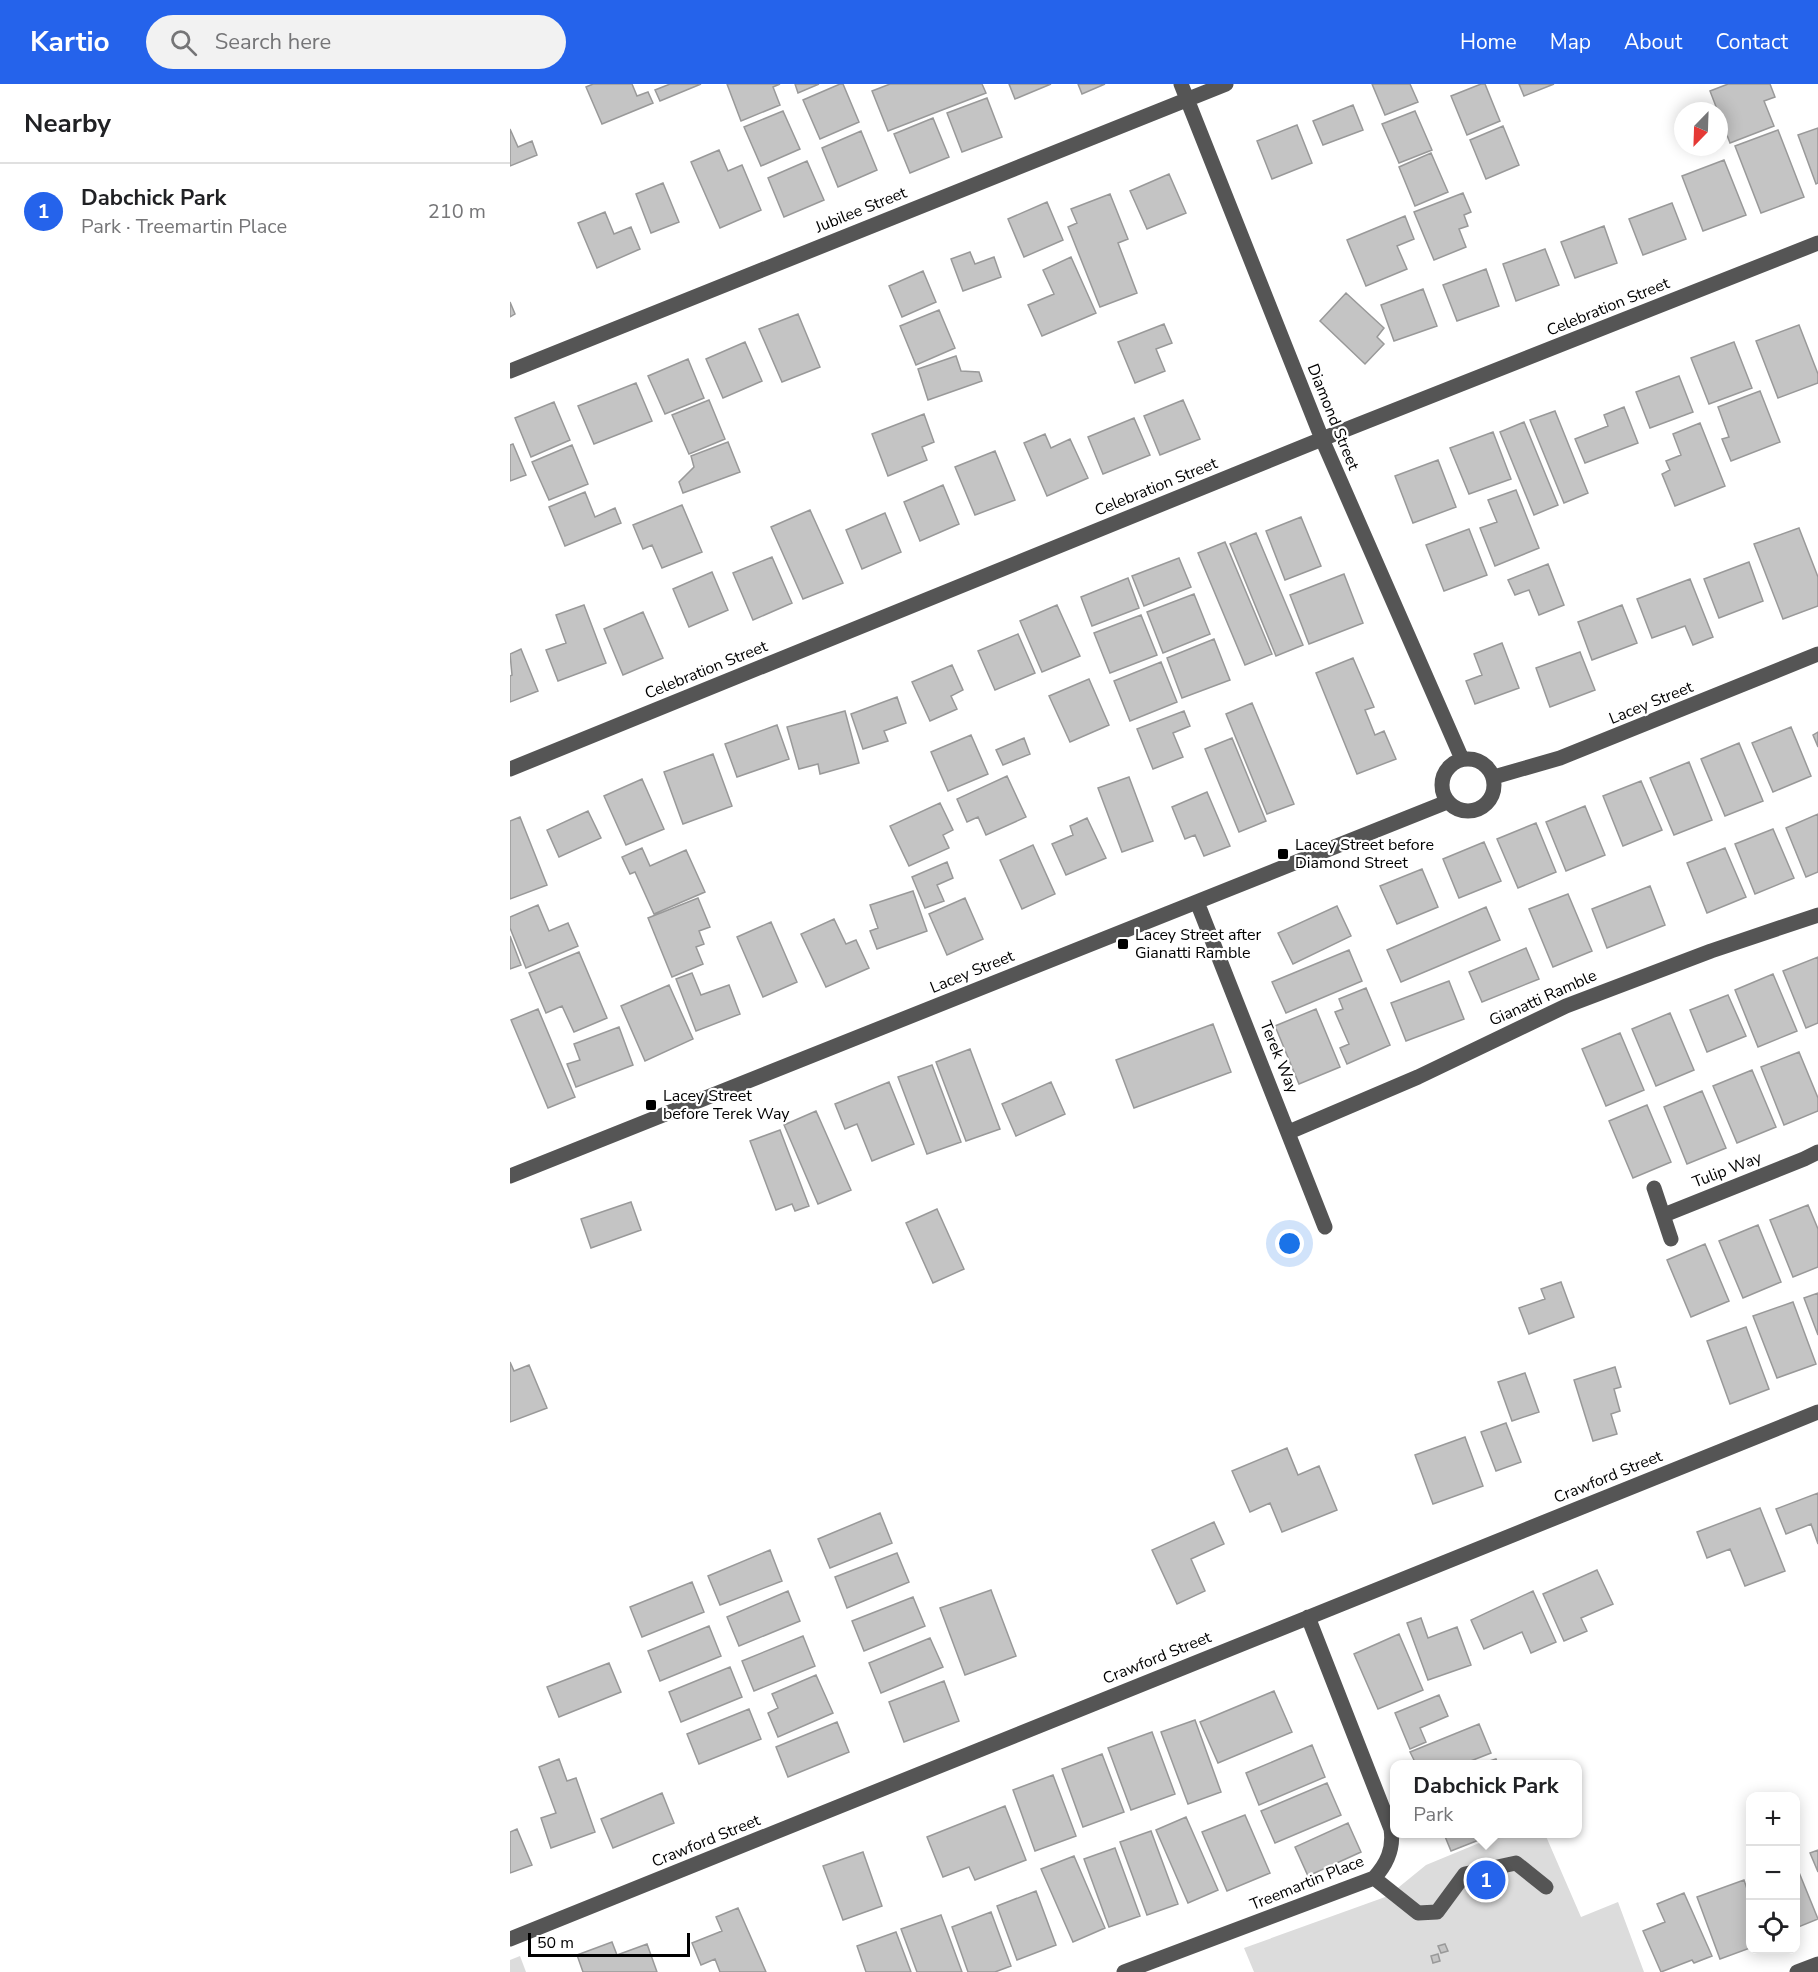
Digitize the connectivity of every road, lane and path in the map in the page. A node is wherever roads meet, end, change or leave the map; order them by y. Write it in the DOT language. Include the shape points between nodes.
graph roads {
  1 [pos="1181,84"];
  2 [pos="1226,84"];
  3 [pos="1187,100"];
  4 [pos="1818,243"];
  5 [pos="510,371"];
  6 [pos="1322,440"];
  7 [pos="1818,654"];
  8 [pos="1462,759"];
  9 [pos="510,769"];
  10 [pos="1494,777"];
  11 [pos="1448,802"];
  12 [pos="1197,902"];
  13 [pos="1818,915"];
  14 [pos="1289,1132"];
  15 [pos="1814,1157"];
  16 [pos="510,1176"];
  17 [pos="1654,1188"];
  18 [pos="1664,1215"];
  19 [pos="1325,1227"];
  20 [pos="1671,1239"];
  21 [pos="1818,1412"];
  22 [pos="1308,1617"];
  23 [pos="1390,1826"];
  24 [pos="1392,1838"];
  25 [pos="1374,1878"];
  26 [pos="1546,1887"];
  27 [pos="510,1939"];
  28 [pos="1818,1964"];
  29 [pos="1124,1972"];
  30 [pos="1797,1972"];
  1 -- 3 [label="street, Diamond Street"];
  2 -- 3 [label="street, Jubilee Street"];
  3 -- 5 [label="street, Jubilee Street"];
  3 -- 6 [label="street, Diamond Street"];
  4 -- 6 [label="street, Celebration Street"];
  6 -- 8 [label="street, Diamond Street"];
  6 -- 9 [label="street, Celebration Street"];
  7 -- 10 [label="street, Lacey Street" via="1560,758"];
  8 -- 10 [label="street" via="1475,759 1488,766"];
  8 -- 11 [label="street" via="1446,770 1441,783"];
  10 -- 11 [label="street" via="1494,793 1486,805 1474,811 1461,811"];
  11 -- 12 [label="street, Lacey Street"];
  12 -- 14 [label="street, Terek Way"];
  12 -- 16 [label="street, Lacey Street"];
  13 -- 14 [label="street, Gianatti Ramble" via="1566,1006 1418,1077"];
  14 -- 19 [label="street, Terek Way"];
  15 -- 18 [label="street, Tulip Way"];
  17 -- 18 [label="street"];
  18 -- 20 [label="street"];
  21 -- 22 [label="street, Crawford Street"];
  22 -- 23 [label="street, Treemartin Place"];
  22 -- 27 [label="street, Crawford Street"];
  24 -- 25 [label="street, Treemartin Place" via="1384,1866"];
  25 -- 26 [label="street" via="1418,1913 1437,1912 1465,1874 1516,1863"];
  25 -- 29 [label="street, Treemartin Place"];
  28 -- 30 [label="street"];
}
